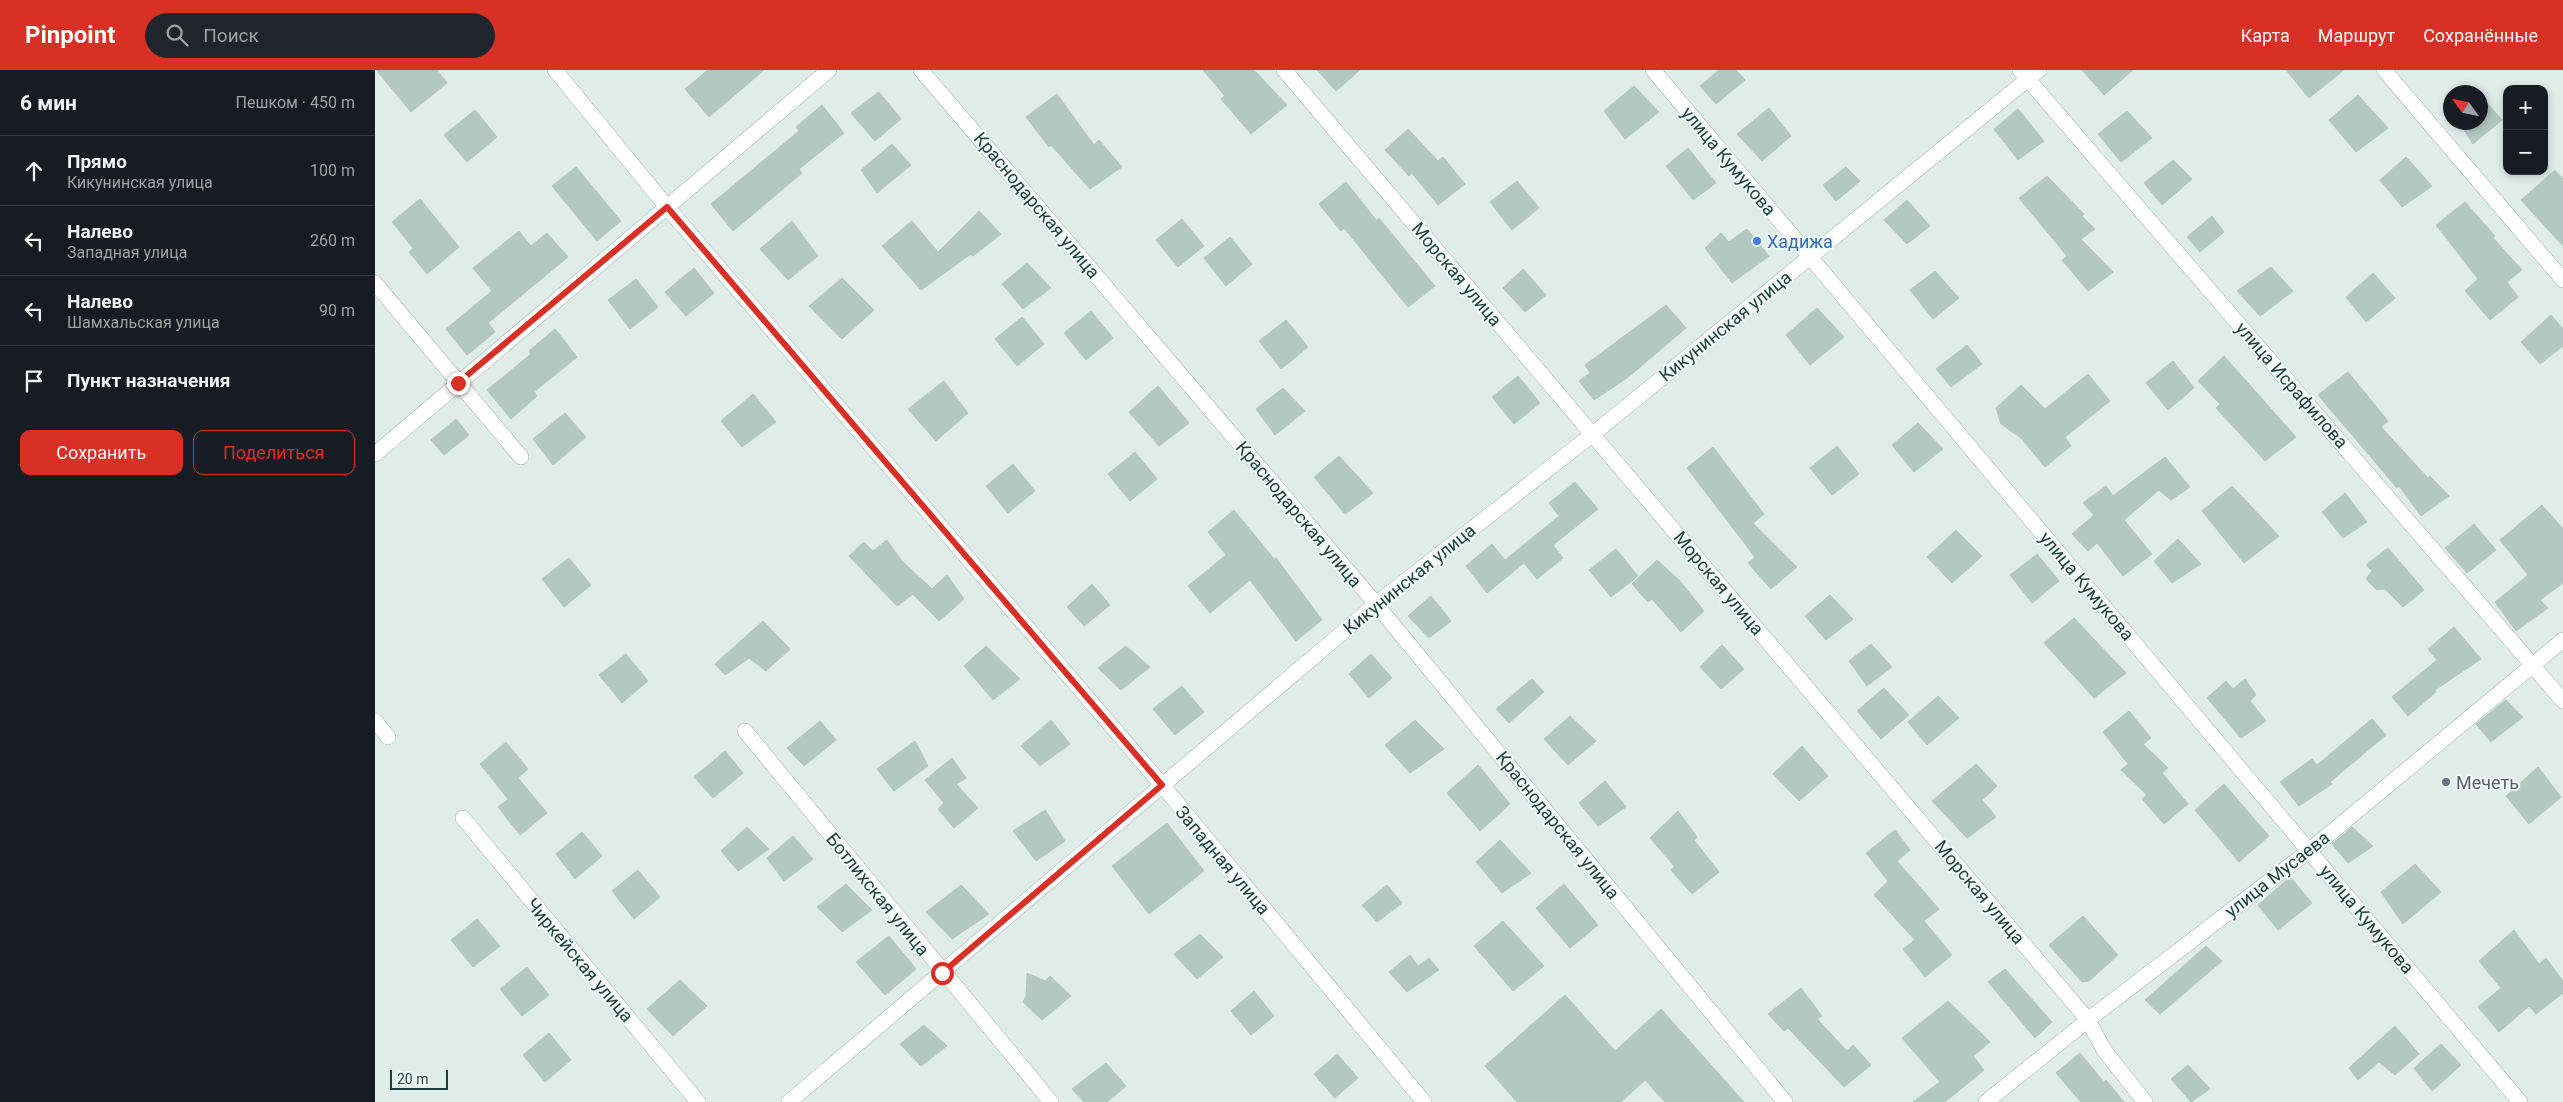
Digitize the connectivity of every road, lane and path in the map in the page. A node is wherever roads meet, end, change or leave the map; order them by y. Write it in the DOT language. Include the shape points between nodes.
graph roads {
  1 [pos="555,70"];
  2 [pos="829,70"];
  3 [pos="921,70"];
  4 [pos="1284,70"];
  5 [pos="1653,70"];
  6 [pos="2384,70"];
  7 [pos="2029,73"];
  8 [pos="667,207"];
  9 [pos="1809,257"];
  10 [pos="2563,280"];
  11 [pos="375,283"];
  12 [pos="458,383"];
  13 [pos="1593,434"];
  14 [pos="375,454"];
  15 [pos="521,457"];
  16 [pos="1376,604"];
  17 [pos="2563,640"];
  18 [pos="2534,665"];
  19 [pos="2563,701"];
  20 [pos="375,721"];
  21 [pos="745,731"];
  22 [pos="388,737"];
  23 [pos="1162,785"];
  24 [pos="463,818"];
  25 [pos="2310,850"];
  26 [pos="942,973"];
  27 [pos="2088,1020"];
  28 [pos="698,1102"];
  29 [pos="789,1102"];
  30 [pos="1051,1102"];
  31 [pos="1424,1102"];
  32 [pos="1785,1102"];
  33 [pos="1986,1102"];
  34 [pos="2145,1102"];
  35 [pos="2520,1102"];
  1 -- 8 [label="street, Западная улица"];
  2 -- 8 [label="street"];
  3 -- 16 [label="street, Краснодарская улица"];
  4 -- 13 [label="street, Морская улица"];
  5 -- 9 [label="street, улица Кумукова"];
  6 -- 10 [label="street"];
  7 -- 9 [label="street, Кикунинская улица"];
  7 -- 18 [label="street, улица Исрафилова"];
  8 -- 12 [label="street"];
  8 -- 23 [label="street, Западная улица"];
  9 -- 13 [label="street, Кикунинская улица"];
  9 -- 25 [label="street, улица Кумукова"];
  11 -- 12 [label="street"];
  12 -- 14 [label="street"];
  12 -- 15 [label="street"];
  13 -- 16 [label="street, Кикунинская улица"];
  13 -- 27 [label="street, Морская улица"];
  16 -- 23 [label="street, Кикунинская улица"];
  16 -- 32 [label="street, Краснодарская улица"];
  17 -- 18 [label="street, улица Мусаева"];
  18 -- 19 [label="street, улица Исрафилова"];
  18 -- 25 [label="street, улица Мусаева"];
  20 -- 22 [label="street"];
  21 -- 26 [label="street, Ботлихская улица"];
  23 -- 26 [label="street, Кикунинская улица"];
  23 -- 31 [label="street, Западная улица"];
  24 -- 28 [label="street, Чиркейская улица"];
  25 -- 27 [label="street, улица Мусаева"];
  25 -- 35 [label="street, улица Кумукова"];
  26 -- 29 [label="street, Кикунинская улица"];
  26 -- 30 [label="street, Ботлихская улица"];
  27 -- 33 [label="street, улица Мусаева"];
  27 -- 34 [label="street, Морская улица" via="2105,1050"];
}
